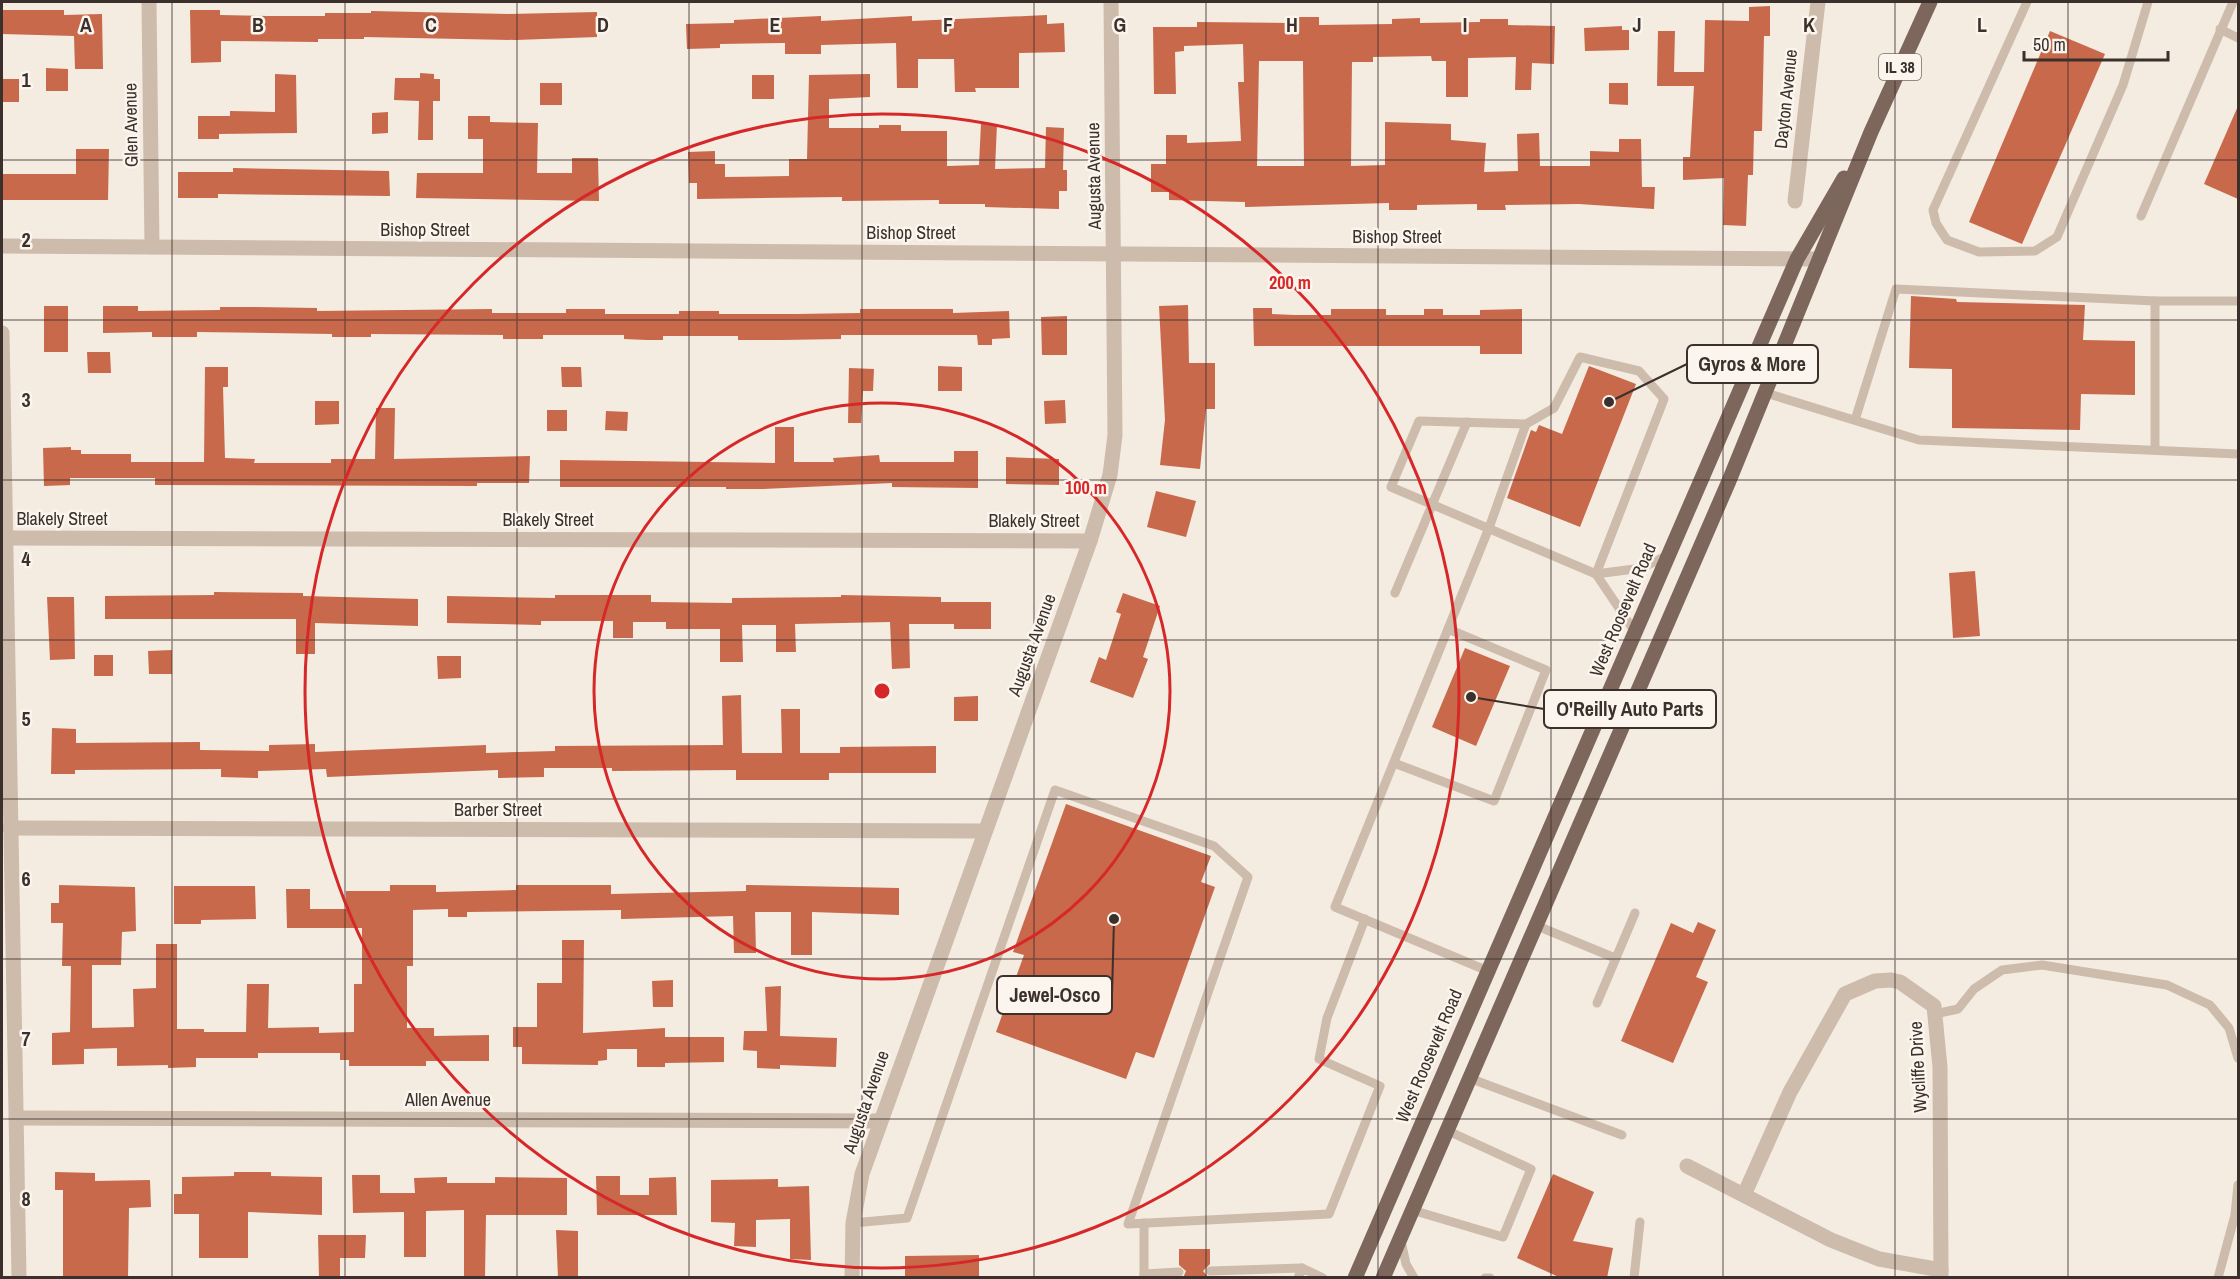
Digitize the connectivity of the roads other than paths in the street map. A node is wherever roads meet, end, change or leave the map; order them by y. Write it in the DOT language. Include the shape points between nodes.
graph roads {
  1 [pos="149,2"];
  2 [pos="1111,2"];
  3 [pos="1818,2"];
  4 [pos="1930,2"];
  5 [pos="2027,2"];
  6 [pos="2148,2"];
  7 [pos="2233,2"];
  8 [pos="2220,29"];
  9 [pos="2238,38"];
  10 [pos="1870,132"];
  11 [pos="1795,201"];
  12 [pos="2141,216"];
  13 [pos="2,246"];
  14 [pos="152,247"];
  15 [pos="1114,254"];
  16 [pos="1797,259"];
  17 [pos="1820,259"];
  18 [pos="2154,301"];
  19 [pos="2238,301"];
  20 [pos="2,333"];
  21 [pos="1766,393"];
  22 [pos="1855,420"];
  23 [pos="1467,422"];
  24 [pos="1526,424"];
  25 [pos="2155,450"];
  26 [pos="2238,454"];
  27 [pos="1433,504"];
  28 [pos="1489,528"];
  29 [pos="5,538"];
  30 [pos="1090,541"];
  31 [pos="1668,555"];
  32 [pos="1596,574"];
  33 [pos="1395,594"];
  34 [pos="1448,629"];
  35 [pos="1635,632"];
  36 [pos="1394,763"];
  37 [pos="10,828"];
  38 [pos="985,831"];
  39 [pos="1635,913"];
  40 [pos="1365,919"];
  41 [pos="1535,926"];
  42 [pos="1615,958"];
  43 [pos="1488,971"];
  44 [pos="1597,1004"];
  45 [pos="1935,1014"];
  46 [pos="2238,1058"];
  47 [pos="1469,1078"];
  48 [pos="16,1118"];
  49 [pos="880,1121"];
  50 [pos="1446,1130"];
  51 [pos="1622,1135"];
  52 [pos="1687,1166"];
  53 [pos="2238,1185"];
  54 [pos="1744,1195"];
  55 [pos="1412,1210"];
  56 [pos="1640,1222"];
  57 [pos="853,1223"];
  58 [pos="1144,1223"];
  59 [pos="1401,1238"];
  60 [pos="1302,1268"];
  61 [pos="1210,1271"];
  62 [pos="1179,1272"];
  63 [pos="1941,1274"];
  64 [pos="1144,1276"];
  65 [pos="19,1278"];
  66 [pos="852,1278"];
  67 [pos="1298,1278"];
  68 [pos="1323,1278"];
  69 [pos="1355,1278"];
  70 [pos="1383,1278"];
  71 [pos="1414,1278"];
  72 [pos="1634,1278"];
  73 [pos="2218,1278"];
  1 -- 14 [label="street, Glen Avenue"];
  2 -- 15 [label="street, Augusta Avenue"];
  3 -- 11 [label="street, Dayton Avenue"];
  4 -- 10 [label="main road, West Roosevelt Road / IL 38"];
  5 -- 6 [label="lane" via="1933,210 1947,240 1979,252 2035,251 2056,237 2123,85"];
  7 -- 8 [label="lane"];
  8 -- 9 [label="lane"];
  8 -- 12 [label="lane"];
  10 -- 16 [label="main road, West Roosevelt Road / IL 38"];
  10 -- 17 [label="main road, West Roosevelt Road / IL 38"];
  13 -- 14 [label="street, Bishop Street"];
  14 -- 15 [label="street, Bishop Street"];
  15 -- 16 [label="street, Bishop Street"];
  15 -- 30 [label="street, Augusta Avenue" via="1114,435 1110,475"];
  16 -- 17 [label="street, Bishop Street"];
  16 -- 31 [label="main road, West Roosevelt Road / IL 38"];
  17 -- 21 [label="main road, West Roosevelt Road / IL 38"];
  18 -- 19 [label="lane"];
  18 -- 22 [label="lane" via="1896,289"];
  18 -- 25 [label="lane"];
  20 -- 29 [label="street"];
  21 -- 22 [label="lane"];
  21 -- 41 [label="main road, West Roosevelt Road / IL 38"];
  22 -- 25 [label="lane" via="1918,440"];
  23 -- 24 [label="lane"];
  23 -- 27 [label="lane"];
  23 -- 27 [label="lane" via="1419,421 1391,487"];
  24 -- 28 [label="lane"];
  24 -- 32 [label="lane" via="1554,408 1580,357 1639,371 1664,399"];
  25 -- 26 [label="lane"];
  27 -- 28 [label="lane"];
  27 -- 33 [label="lane"];
  28 -- 32 [label="lane"];
  28 -- 34 [label="lane"];
  29 -- 30 [label="street, Blakely Street"];
  29 -- 37 [label="street"];
  30 -- 38 [label="street, Augusta Avenue"];
  31 -- 32 [label="lane" via="1642,568"];
  31 -- 35 [label="main road, West Roosevelt Road / IL 38"];
  32 -- 35 [label="lane"];
  34 -- 36 [label="lane"];
  34 -- 36 [label="lane" via="1546,670 1494,801"];
  35 -- 43 [label="main road, West Roosevelt Road / IL 38"];
  36 -- 40 [label="lane" via="1335,907"];
  37 -- 38 [label="street, Barber Street"];
  37 -- 48 [label="street"];
  38 -- 49 [label="street, Augusta Avenue"];
  39 -- 42 [label="lane"];
  40 -- 43 [label="lane"];
  40 -- 58 [label="lane" via="1327,1018 1319,1059 1380,1086 1329,1214"];
  41 -- 42 [label="lane"];
  41 -- 47 [label="main road, West Roosevelt Road / IL 38"];
  42 -- 44 [label="lane"];
  43 -- 69 [label="main road, West Roosevelt Road / IL 38"];
  45 -- 46 [label="lane" via="1958,1009 1974,989 2002,970 2042,965 2167,985 2210,1005 2229,1028"];
  45 -- 54 [label="street, Wycliffe Drive" via="1934,1006 1891,980 1875,981 1845,994 1790,1092"];
  45 -- 63 [label="street, Wycliffe Drive" via="1940,1067"];
  47 -- 50 [label="main road, West Roosevelt Road / IL 38"];
  47 -- 51 [label="lane"];
  48 -- 49 [label="street, Allen Avenue"];
  48 -- 65 [label="street"];
  49 -- 57 [label="street, Augusta Avenue" via="860,1181"];
  50 -- 55 [label="main road, West Roosevelt Road / IL 38"];
  50 -- 55 [label="lane" via="1531,1169 1503,1237"];
  52 -- 54 [label="street, Wycliffe Drive"];
  53 -- 73 [label="lane" via="2235,1215"];
  54 -- 63 [label="street, Wycliffe Drive" via="1831,1240 1878,1259"];
  55 -- 59 [label="main road, West Roosevelt Road / IL 38"];
  56 -- 72 [label="lane"];
  57 -- 58 [label="lane" via="907,1218 1055,790 1214,846 1248,877 1128,1224"];
  57 -- 66 [label="street, Augusta Avenue"];
  58 -- 64 [label="lane"];
  59 -- 70 [label="main road, West Roosevelt Road / IL 38"];
  59 -- 71 [label="lane" via="1406,1264"];
  60 -- 61 [label="lane"];
  60 -- 67 [label="lane"];
  60 -- 68 [label="lane"];
  62 -- 64 [label="lane"];
}
